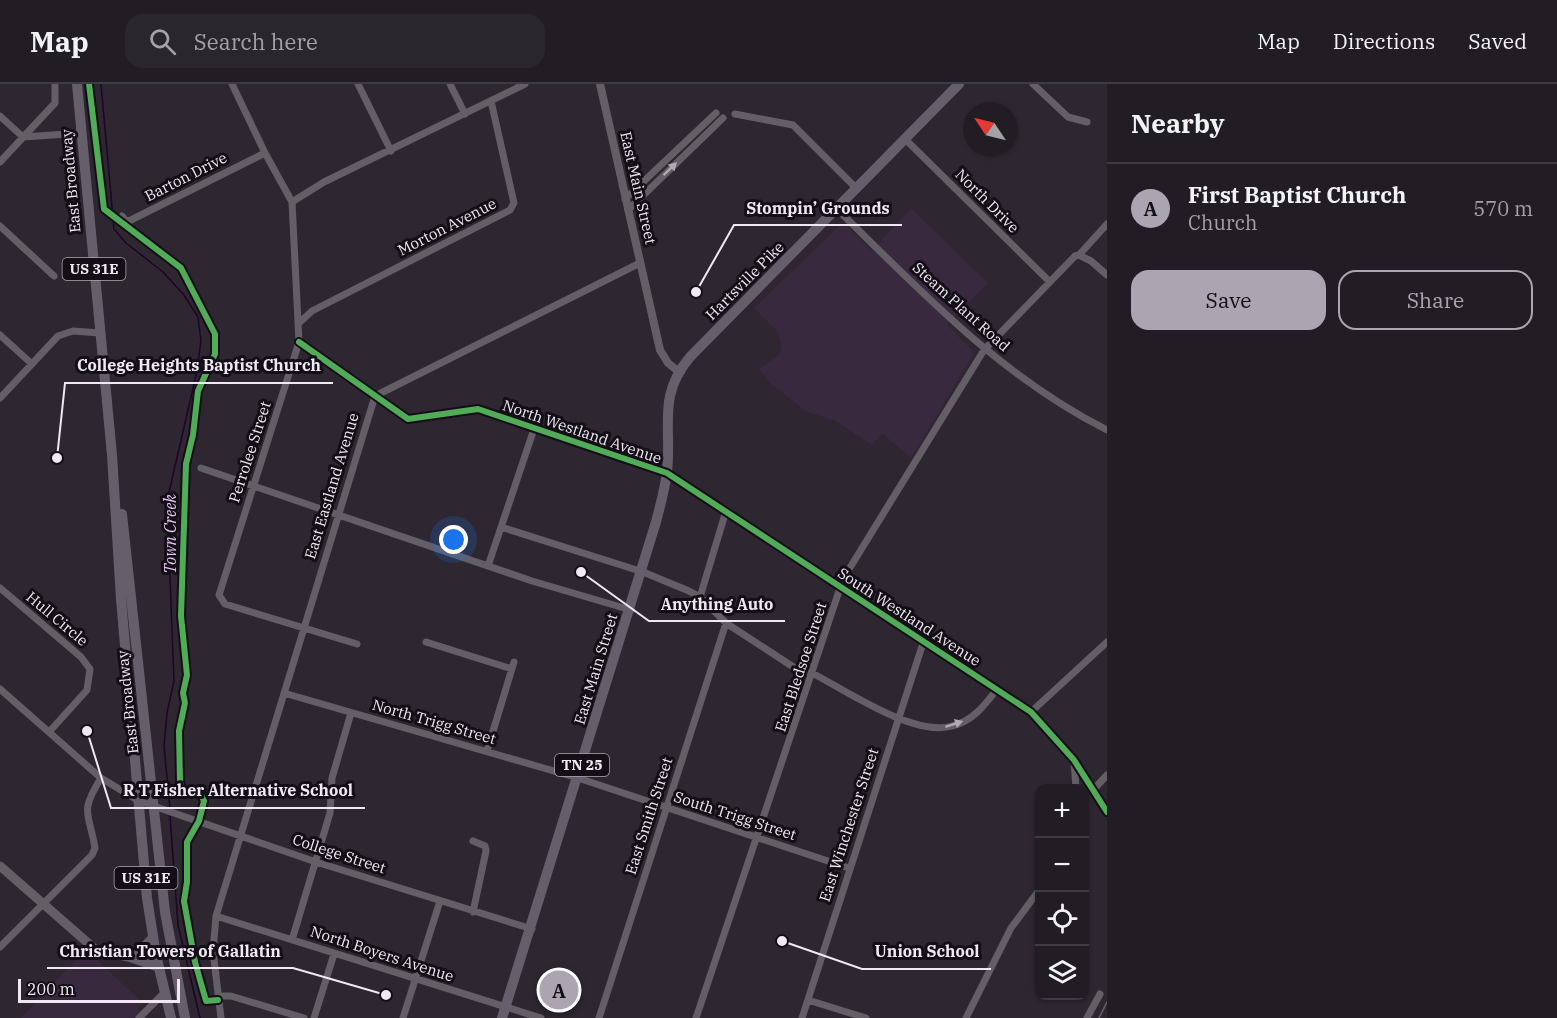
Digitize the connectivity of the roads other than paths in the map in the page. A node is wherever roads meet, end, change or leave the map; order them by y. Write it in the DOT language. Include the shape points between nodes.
graph roads {
  1 [pos="55,84"];
  2 [pos="77,84"];
  3 [pos="232,84"];
  4 [pos="358,84"];
  5 [pos="450,84"];
  6 [pos="525,84"];
  7 [pos="600,84"];
  8 [pos="1033,84"];
  9 [pos="956,85"];
  10 [pos="491,101"];
  11 [pos="717,113"];
  12 [pos="465,114"];
  13 [pos="735,114"];
  14 [pos="0,116"];
  15 [pos="723,118"];
  16 [pos="1087,122"];
  17 [pos="82,133"];
  18 [pos="23,137"];
  19 [pos="905,139"];
  20 [pos="391,151"];
  21 [pos="265,153"];
  22 [pos="0,162"];
  23 [pos="857,189"];
  24 [pos="625,199"];
  25 [pos="292,202"];
  26 [pos="628,210"];
  27 [pos="838,210"];
  28 [pos="122,216"];
  29 [pos="1107,224"];
  30 [pos="0,226"];
  31 [pos="1079,255"];
  32 [pos="640,263"];
  33 [pos="1107,275"];
  34 [pos="54,276"];
  35 [pos="1050,282"];
  36 [pos="299,323"];
  37 [pos="100,333"];
  38 [pos="0,335"];
  39 [pos="299,342"];
  40 [pos="984,350"];
  41 [pos="32,364"];
  42 [pos="678,371"];
  43 [pos="375,396"];
  44 [pos="0,399"];
  45 [pos="534,429"];
  46 [pos="1107,430"];
  47 [pos="201,468"];
  48 [pos="115,470"];
  49 [pos="667,473"];
  50 [pos="253,484"];
  51 [pos="726,511"];
  52 [pos="338,513"];
  53 [pos="501,527"];
  54 [pos="488,566"];
  55 [pos="637,571"];
  56 [pos="841,587"];
  57 [pos="0,588"];
  58 [pos="700,597"];
  59 [pos="631,610"];
  60 [pos="726,623"];
  61 [pos="302,628"];
  62 [pos="924,640"];
  63 [pos="426,642"];
  64 [pos="1107,642"];
  65 [pos="357,644"];
  66 [pos="813,673"];
  67 [pos="997,688"];
  68 [pos="0,689"];
  69 [pos="284,693"];
  70 [pos="1031,712"];
  71 [pos="351,713"];
  72 [pos="898,718"];
  73 [pos="50,731"];
  74 [pos="487,751"];
  75 [pos="1074,760"];
  76 [pos="1107,775"];
  77 [pos="101,778"];
  78 [pos="578,778"];
  79 [pos="1076,784"];
  80 [pos="1093,790"];
  81 [pos="139,801"];
  82 [pos="159,807"];
  83 [pos="666,807"];
  84 [pos="1107,812"];
  85 [pos="239,834"];
  86 [pos="759,837"];
  87 [pos="473,841"];
  88 [pos="316,862"];
  89 [pos="0,866"];
  90 [pos="849,868"];
  91 [pos="1038,892"];
  92 [pos="440,901"];
  93 [pos="43,904"];
  94 [pos="474,912"];
  95 [pos="216,916"];
  96 [pos="532,929"];
  97 [pos="153,936"];
  98 [pos="292,939"];
  99 [pos="0,947"];
  100 [pos="172,951"];
  101 [pos="334,954"];
  102 [pos="156,955"];
  103 [pos="133,958"];
  104 [pos="159,967"];
  105 [pos="416,980"];
  106 [pos="1100,994"];
  107 [pos="218,996"];
  108 [pos="166,997"];
  109 [pos="808,1000"];
  110 [pos="506,1006"];
  111 [pos="139,1018"];
  112 [pos="171,1018"];
  113 [pos="185,1018"];
  114 [pos="221,1018"];
  115 [pos="304,1018"];
  116 [pos="314,1018"];
  117 [pos="403,1018"];
  118 [pos="502,1018"];
  119 [pos="541,1018"];
  120 [pos="599,1018"];
  121 [pos="696,1018"];
  122 [pos="802,1018"];
  123 [pos="866,1018"];
  124 [pos="966,1018"];
  125 [pos="1087,1018"];
  1 -- 18 [label="street" via="55,103"];
  2 -- 17 [label="main road, East Broadway / US 31E"];
  3 -- 21 [label="street"];
  4 -- 20 [label="street"];
  5 -- 12 [label="street"];
  6 -- 10 [label="street"];
  7 -- 24 [label="street, East Main Street"];
  8 -- 16 [label="street" via="1068,117"];
  9 -- 19 [label="main road, Hartsville Pike / TN 25"];
  10 -- 12 [label="street"];
  10 -- 36 [label="street, Morton Avenue" via="514,203 510,210 312,311"];
  11 -- 24 [label="street"];
  12 -- 20 [label="street"];
  13 -- 23 [label="street" via="793,125"];
  14 -- 18 [label="street"];
  26 -- 15 [label="street, one-way"];
  17 -- 18 [label="street"];
  17 -- 37 [label="main road, East Broadway / US 31E"];
  18 -- 22 [label="street"];
  19 -- 23 [label="main road, Hartsville Pike / TN 25"];
  19 -- 35 [label="street, North Drive"];
  20 -- 25 [label="street" via="324,182"];
  21 -- 25 [label="street"];
  21 -- 28 [label="street, Barton Drive" via="131,220"];
  23 -- 27 [label="main road, Hartsville Pike / TN 25"];
  24 -- 26 [label="street, East Main Street"];
  25 -- 36 [label="street, Perrolee Street"];
  26 -- 32 [label="street, East Main Street"];
  27 -- 40 [label="street, Steam Plant Road"];
  27 -- 42 [label="main road, Hartsville Pike / TN 25"];
  29 -- 31 [label="street, East Bledsoe Street"];
  30 -- 34 [label="street"];
  31 -- 33 [label="street"];
  31 -- 35 [label="street, East Bledsoe Street"];
  32 -- 42 [label="street, East Main Street" via="660,350"];
  32 -- 43 [label="street"];
  35 -- 40 [label="street, East Bledsoe Street"];
  36 -- 39 [label="street, Perrolee Street"];
  37 -- 41 [label="street" via="73,331 58,336"];
  37 -- 48 [label="main road, East Broadway / US 31E"];
  38 -- 41 [label="street"];
  39 -- 43 [label="street, North Westland Avenue"];
  39 -- 50 [label="street, Perrolee Street"];
  40 -- 46 [label="street, Steam Plant Road" via="1058,404"];
  40 -- 56 [label="street, East Bledsoe Street"];
  41 -- 44 [label="street"];
  42 -- 49 [label="main road, East Main Street / TN 25" via="668,398"];
  43 -- 45 [label="street, North Westland Avenue" via="408,419 478,409"];
  43 -- 52 [label="street, East Eastland Avenue"];
  45 -- 49 [label="street, North Westland Avenue"];
  45 -- 53 [label="street"];
  47 -- 50 [label="street"];
  48 -- 81 [label="main road, East Broadway / US 31E"];
  48 -- 82 [label="main road, East Broadway / US 31E"];
  49 -- 51 [label="street, South Westland Avenue"];
  49 -- 55 [label="main road, East Main Street / TN 25"];
  50 -- 52 [label="street"];
  50 -- 61 [label="street, Perrolee Street" via="219,595 221,601"];
  51 -- 56 [label="street, South Westland Avenue"];
  51 -- 58 [label="street"];
  52 -- 54 [label="street"];
  52 -- 61 [label="street, East Eastland Avenue"];
  53 -- 54 [label="street"];
  53 -- 55 [label="street"];
  54 -- 59 [label="street"];
  55 -- 58 [label="street"];
  55 -- 59 [label="main road, East Main Street / TN 25"];
  56 -- 62 [label="street, South Westland Avenue"];
  56 -- 66 [label="street, East Bledsoe Street"];
  57 -- 73 [label="street, Hull Circle" via="90,669 87,690"];
  58 -- 60 [label="street"];
  59 -- 78 [label="main road, East Main Street / TN 25"];
  60 -- 66 [label="street" via="801,672"];
  60 -- 83 [label="street, East Smith Street"];
  61 -- 65 [label="street"];
  61 -- 69 [label="street, East Eastland Avenue"];
  62 -- 67 [label="street, South Westland Avenue"];
  62 -- 72 [label="street, East Winchester Street"];
  63 -- 74 [label="street" via="513,666"];
  64 -- 70 [label="street"];
  66 -- 72 [label="street"];
  66 -- 86 [label="street, East Bledsoe Street"];
  67 -- 70 [label="street, South Westland Avenue"];
  72 -- 67 [label="street, one-way" via="941,728 953,726 982,709"];
  68 -- 73 [label="street"];
  69 -- 71 [label="street, North Trigg Street"];
  69 -- 85 [label="street, East Eastland Avenue"];
  70 -- 75 [label="street, South Westland Avenue"];
  71 -- 74 [label="street, North Trigg Street"];
  71 -- 88 [label="street" via="332,778 330,813"];
  72 -- 90 [label="street, East Winchester Street"];
  73 -- 77 [label="street"];
  74 -- 78 [label="street, North Trigg Street"];
  75 -- 79 [label="street"];
  75 -- 80 [label="street, South Westland Avenue"];
  76 -- 80 [label="street"];
  77 -- 81 [label="street, College Street"];
  77 -- 93 [label="street" via="88,799 86,813 95,848 92,855"];
  78 -- 83 [label="street, South Trigg Street"];
  78 -- 96 [label="main road, East Main Street / TN 25"];
  80 -- 84 [label="street, South Westland Avenue"];
  81 -- 82 [label="street, College Street"];
  81 -- 97 [label="main road, East Broadway / US 31E"];
  82 -- 85 [label="street, College Street"];
  82 -- 100 [label="main road, East Broadway / US 31E" via="165,912"];
  83 -- 86 [label="street, South Trigg Street"];
  83 -- 120 [label="street, East Smith Street"];
  85 -- 88 [label="street, College Street"];
  85 -- 95 [label="street, East Eastland Avenue"];
  86 -- 90 [label="street, South Trigg Street"];
  86 -- 121 [label="street, East Bledsoe Street"];
  87 -- 94 [label="street" via="486,850"];
  88 -- 92 [label="street, College Street"];
  88 -- 98 [label="street"];
  89 -- 93 [label="main road"];
  90 -- 109 [label="street, East Winchester Street"];
  91 -- 124 [label="street" via="1011,928"];
  92 -- 94 [label="street, College Street"];
  92 -- 105 [label="street"];
  93 -- 99 [label="street"];
  93 -- 103 [label="main road" via="96,950"];
  94 -- 96 [label="street, College Street"];
  95 -- 98 [label="street, North Boyers Avenue"];
  95 -- 107 [label="street, East Eastland Avenue" via="213,951"];
  96 -- 110 [label="main road, East Main Street / TN 25"];
  97 -- 102 [label="main road, East Broadway / US 31E"];
  97 -- 103 [label="main road"];
  98 -- 101 [label="street, North Boyers Avenue"];
  100 -- 102 [label="main road"];
  100 -- 113 [label="main road, East Broadway / US 31E"];
  101 -- 105 [label="street, North Boyers Avenue"];
  101 -- 116 [label="street"];
  102 -- 103 [label="main road"];
  102 -- 104 [label="main road, East Broadway / US 31E"];
  103 -- 104 [label="main road"];
  104 -- 108 [label="main road, East Broadway / US 31E"];
  105 -- 110 [label="street, North Boyers Avenue"];
  105 -- 117 [label="street"];
  106 -- 125 [label="street"];
  107 -- 114 [label="street, East Eastland Avenue"];
  107 -- 115 [label="street" via="231,996"];
  108 -- 111 [label="street"];
  108 -- 112 [label="main road, US 31E"];
  109 -- 122 [label="street, East Winchester Street"];
  109 -- 123 [label="street"];
  110 -- 118 [label="main road, East Main Street / TN 25"];
  110 -- 119 [label="street, North Boyers Avenue"];
}
